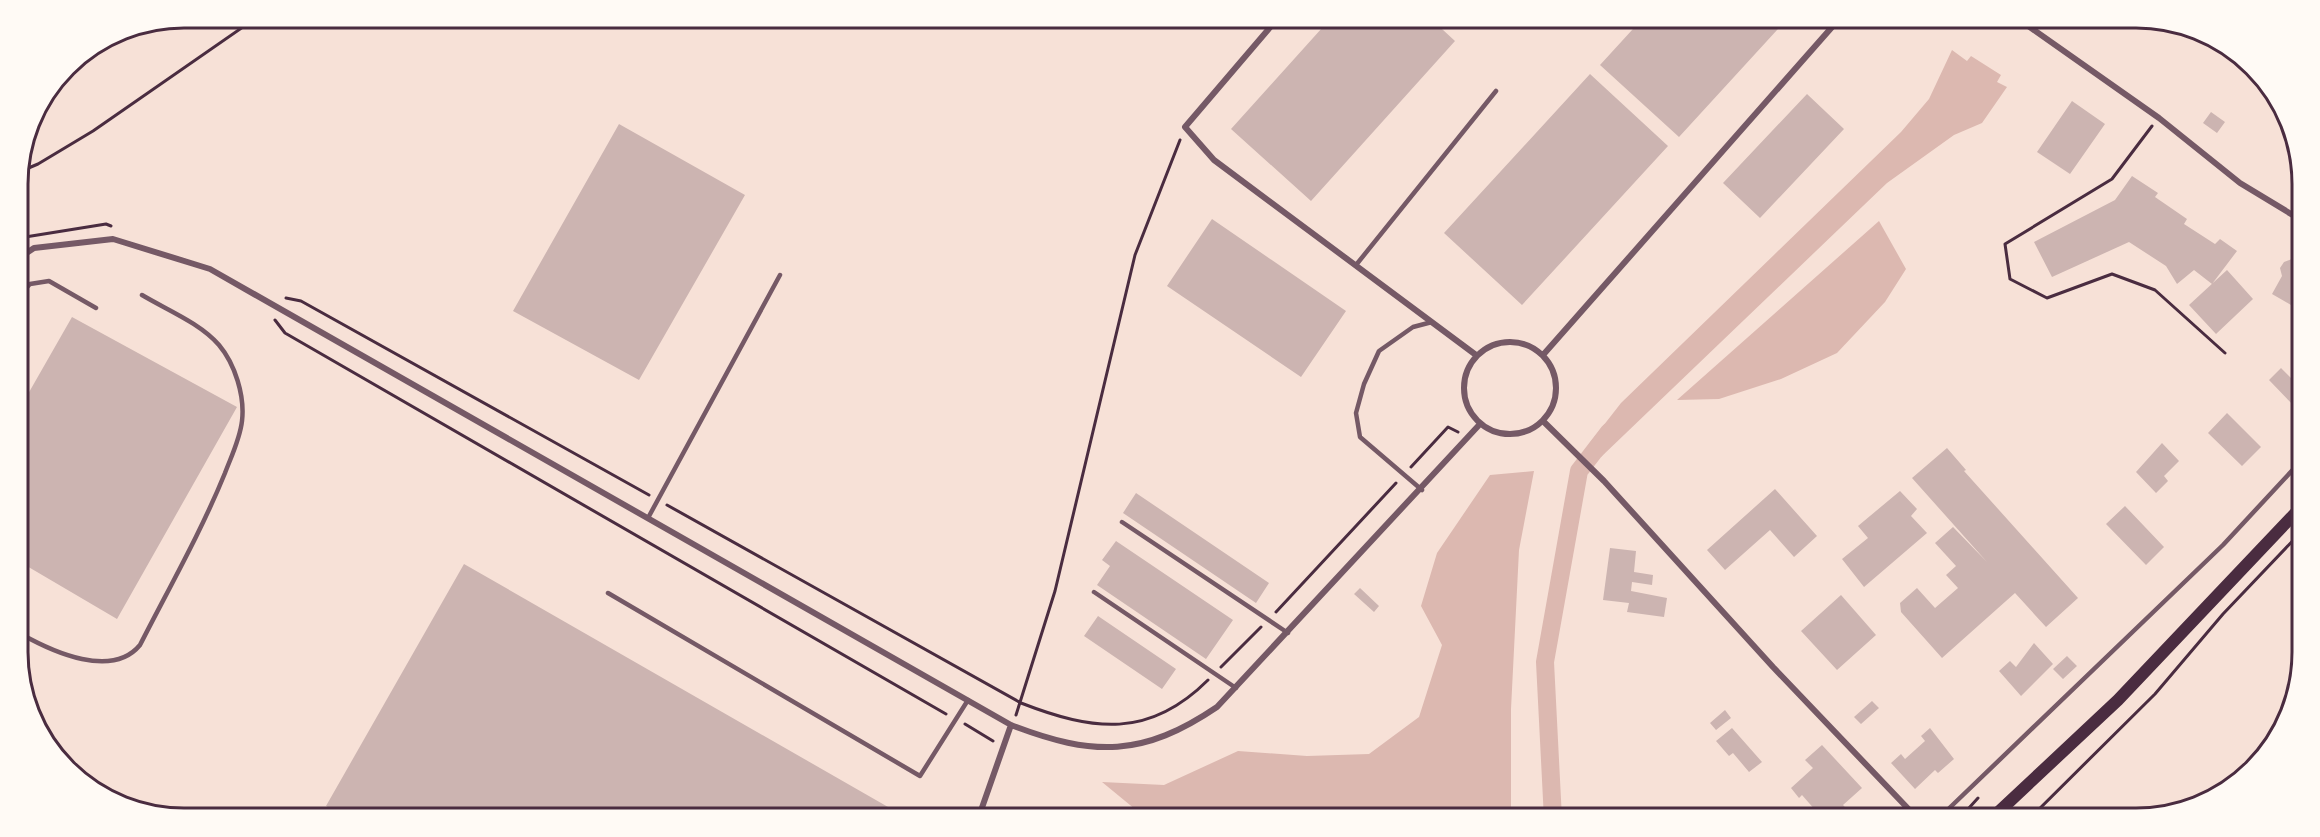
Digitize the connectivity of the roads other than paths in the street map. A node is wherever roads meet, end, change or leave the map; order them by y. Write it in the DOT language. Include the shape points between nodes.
graph roads {
  1 [pos="1269,28"];
  2 [pos="1831,28"];
  3 [pos="2030,28"];
  4 [pos="1496,91"];
  5 [pos="2292,215"];
  6 [pos="29,251"];
  7 [pos="1356,266"];
  8 [pos="780,275"];
  9 [pos="29,285"];
  10 [pos="142,295"];
  11 [pos="96,308"];
  12 [pos="1432,322"];
  13 [pos="1476,355"];
  14 [pos="1543,355"];
  15 [pos="1543,421"];
  16 [pos="1480,424"];
  17 [pos="2292,471"];
  18 [pos="1422,490"];
  19 [pos="2292,517"];
  20 [pos="648,518"];
  21 [pos="1122,522"];
  22 [pos="608,592"];
  23 [pos="1094,592"];
  24 [pos="1288,633"];
  25 [pos="28,638"];
  26 [pos="1236,688"];
  27 [pos="968,700"];
  28 [pos="1011,725"];
  29 [pos="982,808"];
  30 [pos="1908,808"];
  31 [pos="1949,808"];
  32 [pos="2003,808"];
  1 -- 7 [label="street" via="1185,127 1214,159"];
  2 -- 14 [label="street"];
  3 -- 5 [label="street" via="2159,118 2240,183"];
  4 -- 7 [label="lane"];
  6 -- 20 [label="street" via="113,238 210,269"];
  7 -- 12 [label="street"];
  8 -- 20 [label="lane"];
  9 -- 11 [label="lane" via="49,280"];
  10 -- 25 [label="lane" via="207,334 231,363 242,419 231,457 216,495 133,654 113,661 67,656"];
  12 -- 13 [label="street"];
  12 -- 18 [label="lane" via="1413,327 1379,351 1356,413 1360,437"];
  13 -- 14 [label="street" via="1502,341 1532,346"];
  13 -- 16 [label="street" via="1466,371 1463,390 1468,409"];
  14 -- 15 [label="street" via="1552,367 1556,388 1551,409"];
  15 -- 16 [label="street" via="1532,429 1512,434 1492,431"];
  15 -- 30 [label="street" via="1605,481"];
  16 -- 18 [label="street"];
  17 -- 31 [label="lane" via="2223,545"];
  18 -- 24 [label="street"];
  19 -- 32 [label="main road" via="2118,700"];
  20 -- 27 [label="street"];
  21 -- 24 [label="lane"];
  22 -- 27 [label="lane" via="920,776"];
  23 -- 26 [label="lane"];
  24 -- 26 [label="street"];
  26 -- 28 [label="street" via="1190,726 1121,748 1087,747 1045,738"];
  27 -- 28 [label="street"];
  28 -- 29 [label="street"];
}
